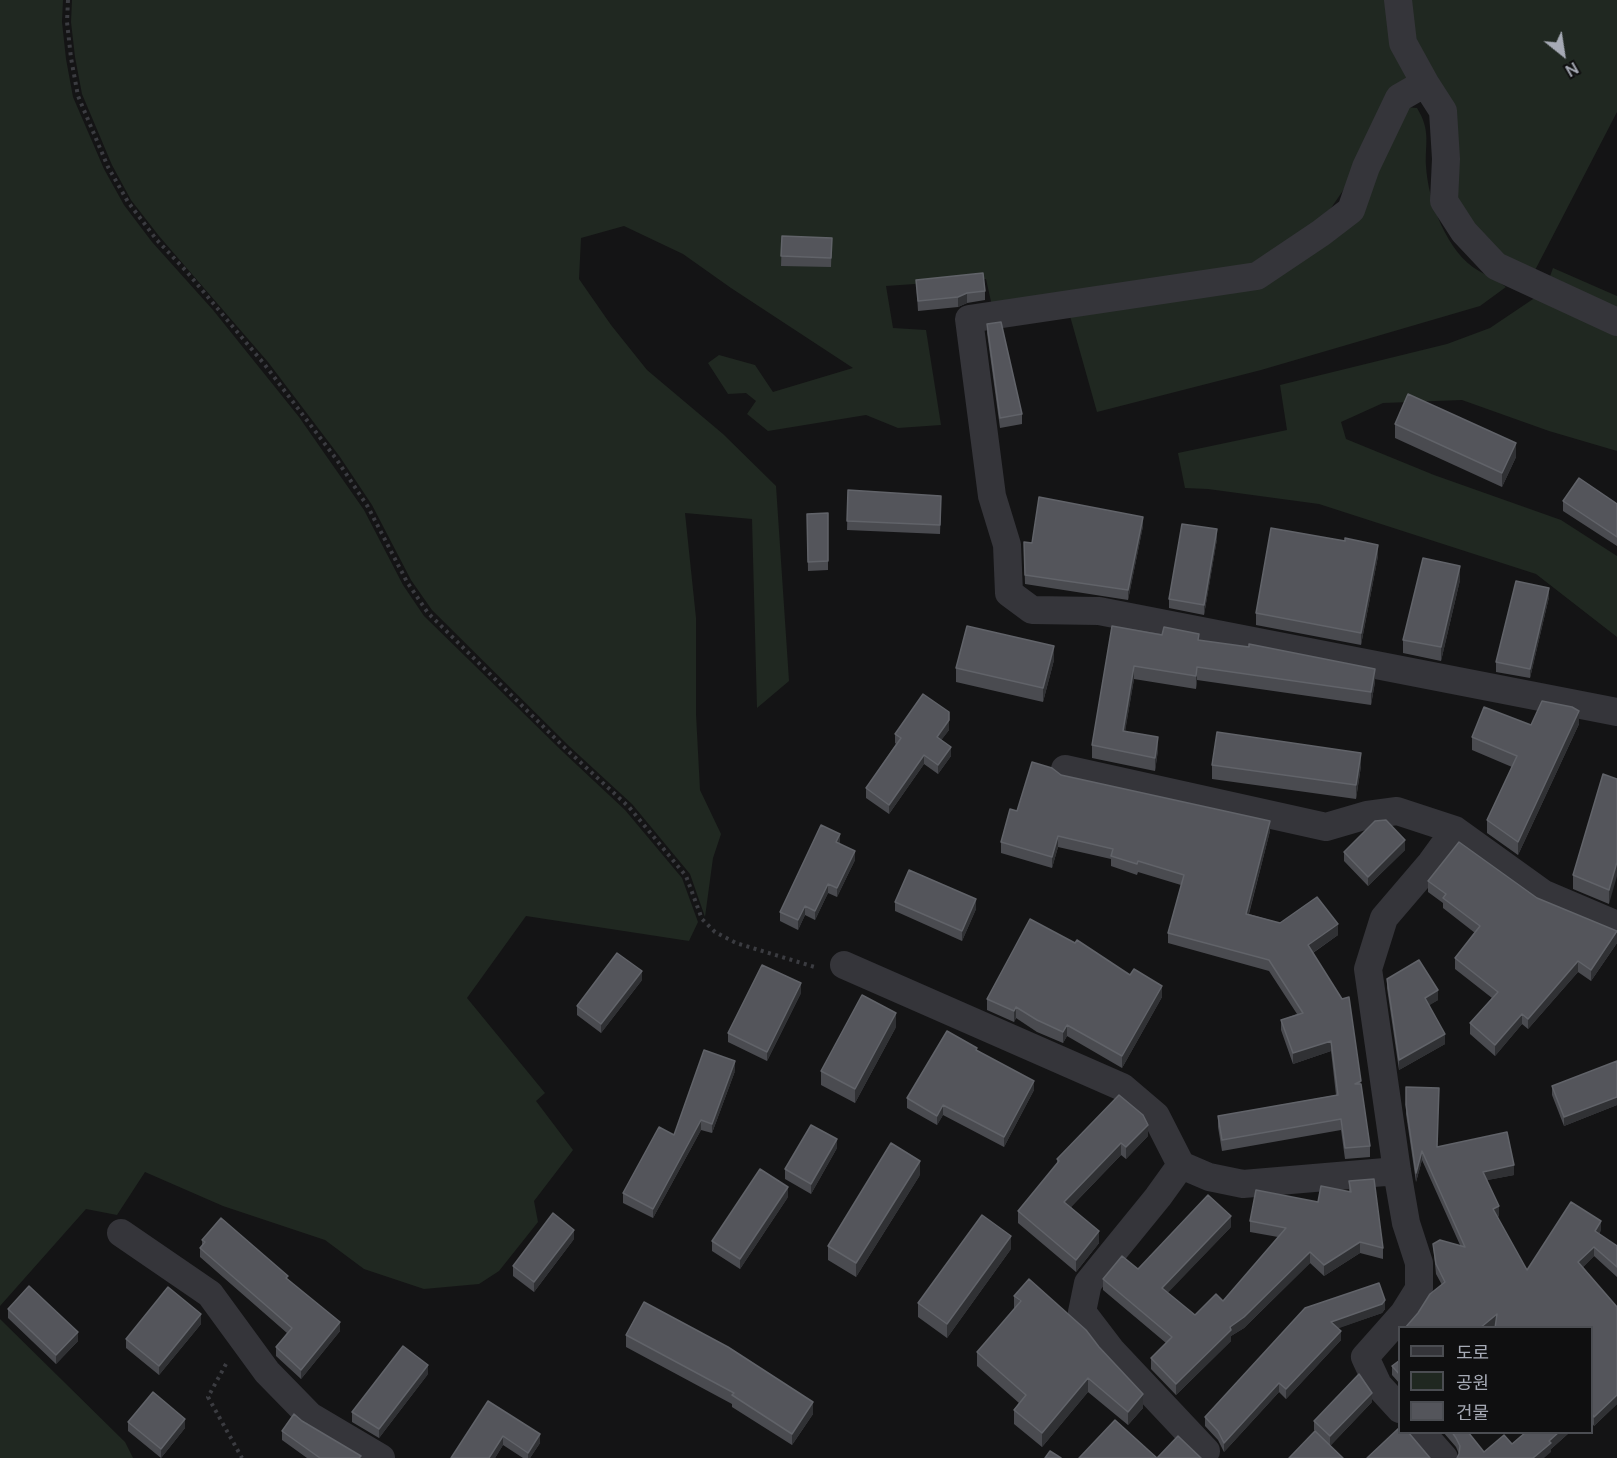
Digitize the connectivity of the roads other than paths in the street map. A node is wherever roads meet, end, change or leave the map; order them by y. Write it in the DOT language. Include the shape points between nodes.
graph roads {
  1 [pos="1398,0"];
  2 [pos="1425,83"];
  3 [pos="1617,322"];
  4 [pos="1617,712"];
  5 [pos="1065,769"];
  6 [pos="1455,830"];
  7 [pos="1617,925"];
  8 [pos="844,965"];
  9 [pos="1181,1165"];
  10 [pos="1397,1172"];
  11 [pos="121,1233"];
  12 [pos="1398,1407"];
  13 [pos="1423,1434"];
  14 [pos="1206,1451"];
  15 [pos="381,1458"];
  16 [pos="1444,1458"];
  1 -- 2 [label="street" via="1403,43"];
  2 -- 3 [label="street" via="1443,111 1443,201 1464,232 1496,266"];
  2 -- 4 [label="street" via="1399,98 1366,167 1351,210 1257,276 969,319 992,496 1006,545 1009,593 1032,610 1099,610"];
  5 -- 6 [label="street" via="1326,826 1397,811"];
  6 -- 7 [label="street" via="1544,894"];
  6 -- 10 [label="street" via="1384,918 1368,969"];
  8 -- 9 [label="street" via="1122,1087 1156,1116"];
  9 -- 10 [label="street" via="1209,1177 1243,1184"];
  9 -- 14 [label="street" via="1088,1283 1082,1312 1110,1350"];
  10 -- 12 [label="street" via="1406,1223 1419,1263 1419,1289 1404,1313 1365,1357 1378,1385"];
  11 -- 15 [label="street" via="210,1294 267,1372 310,1416"];
  13 -- 16 [label="street"];
}
